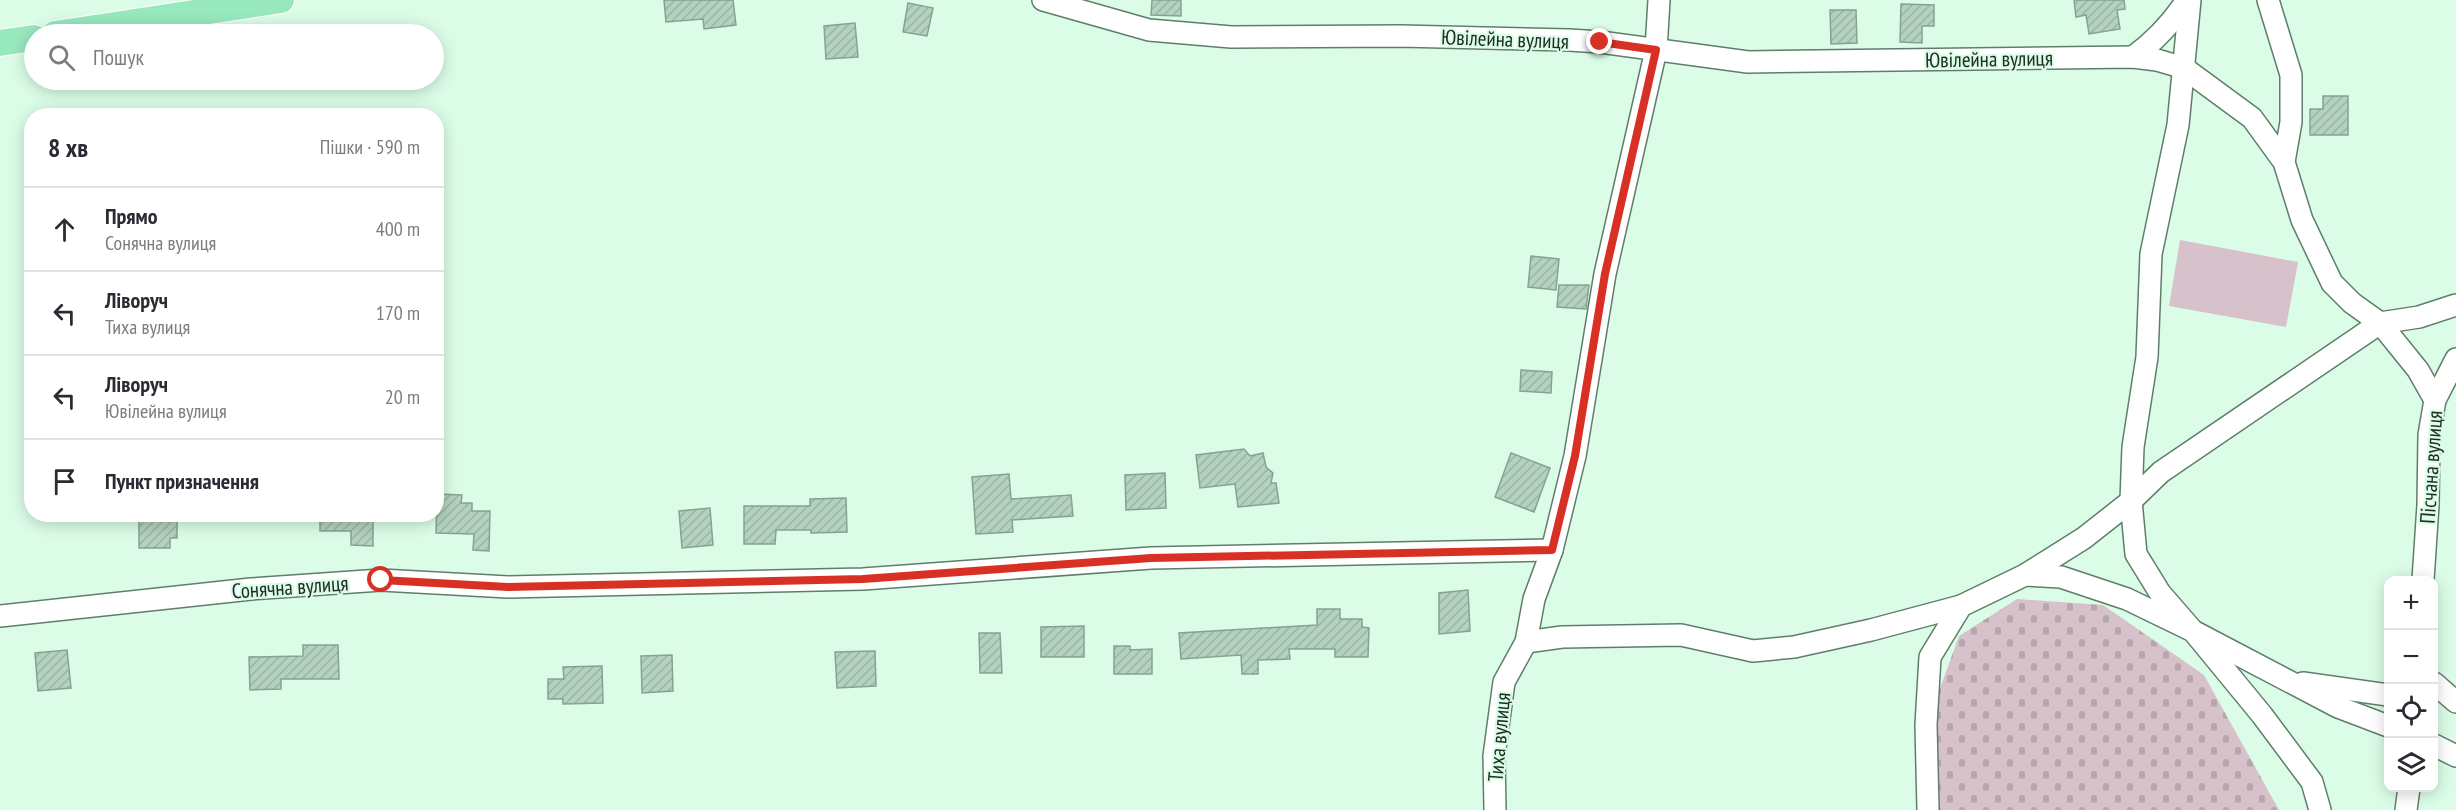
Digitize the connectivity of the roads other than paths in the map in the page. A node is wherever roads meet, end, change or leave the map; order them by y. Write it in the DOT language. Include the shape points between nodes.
graph roads {
  1 [pos="281,0"];
  2 [pos="1043,0"];
  3 [pos="1659,0"];
  4 [pos="2188,0"];
  5 [pos="2268,0"];
  6 [pos="122,24"];
  7 [pos="24,39"];
  8 [pos="0,43"];
  9 [pos="1656,50"];
  10 [pos="2133,57"];
  11 [pos="2184,68"];
  12 [pos="2291,107"];
  13 [pos="2252,118"];
  14 [pos="2284,162"];
  15 [pos="2456,305"];
  16 [pos="2380,323"];
  17 [pos="2456,359"];
  18 [pos="2435,400"];
  19 [pos="2131,501"];
  20 [pos="1552,550"];
  21 [pos="2025,576"];
  22 [pos="2423,576"];
  23 [pos="1961,606"];
  24 [pos="0,616"];
  25 [pos="2193,631"];
  26 [pos="1526,642"];
  27 [pos="2286,680"];
  28 [pos="2434,684"];
  29 [pos="2384,694"];
  30 [pos="2454,699"];
  31 [pos="2384,724"];
  32 [pos="2438,747"];
  33 [pos="2456,756"];
  34 [pos="2408,792"];
  35 [pos="1495,810"];
  36 [pos="1928,810"];
  37 [pos="2320,810"];
  38 [pos="2406,810"];
  1 -- 6 [label="main road"];
  2 -- 9 [label="street, Ювілейна вулиця" via="1149,30 1231,37 1569,40"];
  3 -- 9 [label="street, Тиха вулиця"];
  4 -- 10 [label="street" via="2154,41"];
  4 -- 11 [label="street"];
  5 -- 12 [label="street" via="2291,75"];
  7 -- 8 [label="main road"];
  9 -- 10 [label="street, Ювілейна вулиця" via="1748,62"];
  9 -- 20 [label="street, Тиха вулиця" via="1605,274 1575,456"];
  10 -- 11 [label="street, Ювілейна вулиця"];
  11 -- 13 [label="street"];
  11 -- 19 [label="street" via="2178,125 2151,254 2147,357 2133,447"];
  12 -- 13 [label="street" via="2272,124"];
  12 -- 14 [label="street"];
  13 -- 14 [label="street"];
  14 -- 16 [label="street" via="2302,220 2332,283"];
  15 -- 16 [label="street" via="2420,317"];
  16 -- 18 [label="street" via="2418,370"];
  16 -- 19 [label="street" via="2161,472"];
  17 -- 18 [label="street, Пісчана вулиця"];
  18 -- 22 [label="street, Пісчана вулиця" via="2429,435"];
  19 -- 21 [label="street" via="2084,538"];
  19 -- 25 [label="street" via="2136,554 2160,593"];
  20 -- 24 [label="street, Сонячна вулиця" via="1151,558 863,579 508,587 381,580 251,589"];
  20 -- 26 [label="street, Тиха вулиця" via="1534,599"];
  21 -- 23 [label="street"];
  21 -- 25 [label="street" via="2061,577 2127,599"];
  23 -- 26 [label="street" via="1794,647 1753,651 1681,635 1562,637"];
  23 -- 36 [label="street" via="1930,657 1926,725"];
  25 -- 27 [label="street"];
  25 -- 37 [label="street" via="2312,782"];
  26 -- 35 [label="street, Тиха вулиця" via="1504,682 1494,756"];
  27 -- 29 [label="street"];
  27 -- 31 [label="street" via="2338,707"];
  28 -- 30 [label="street"];
  32 -- 33 [label="street"];
  34 -- 38 [label="street"];
}
